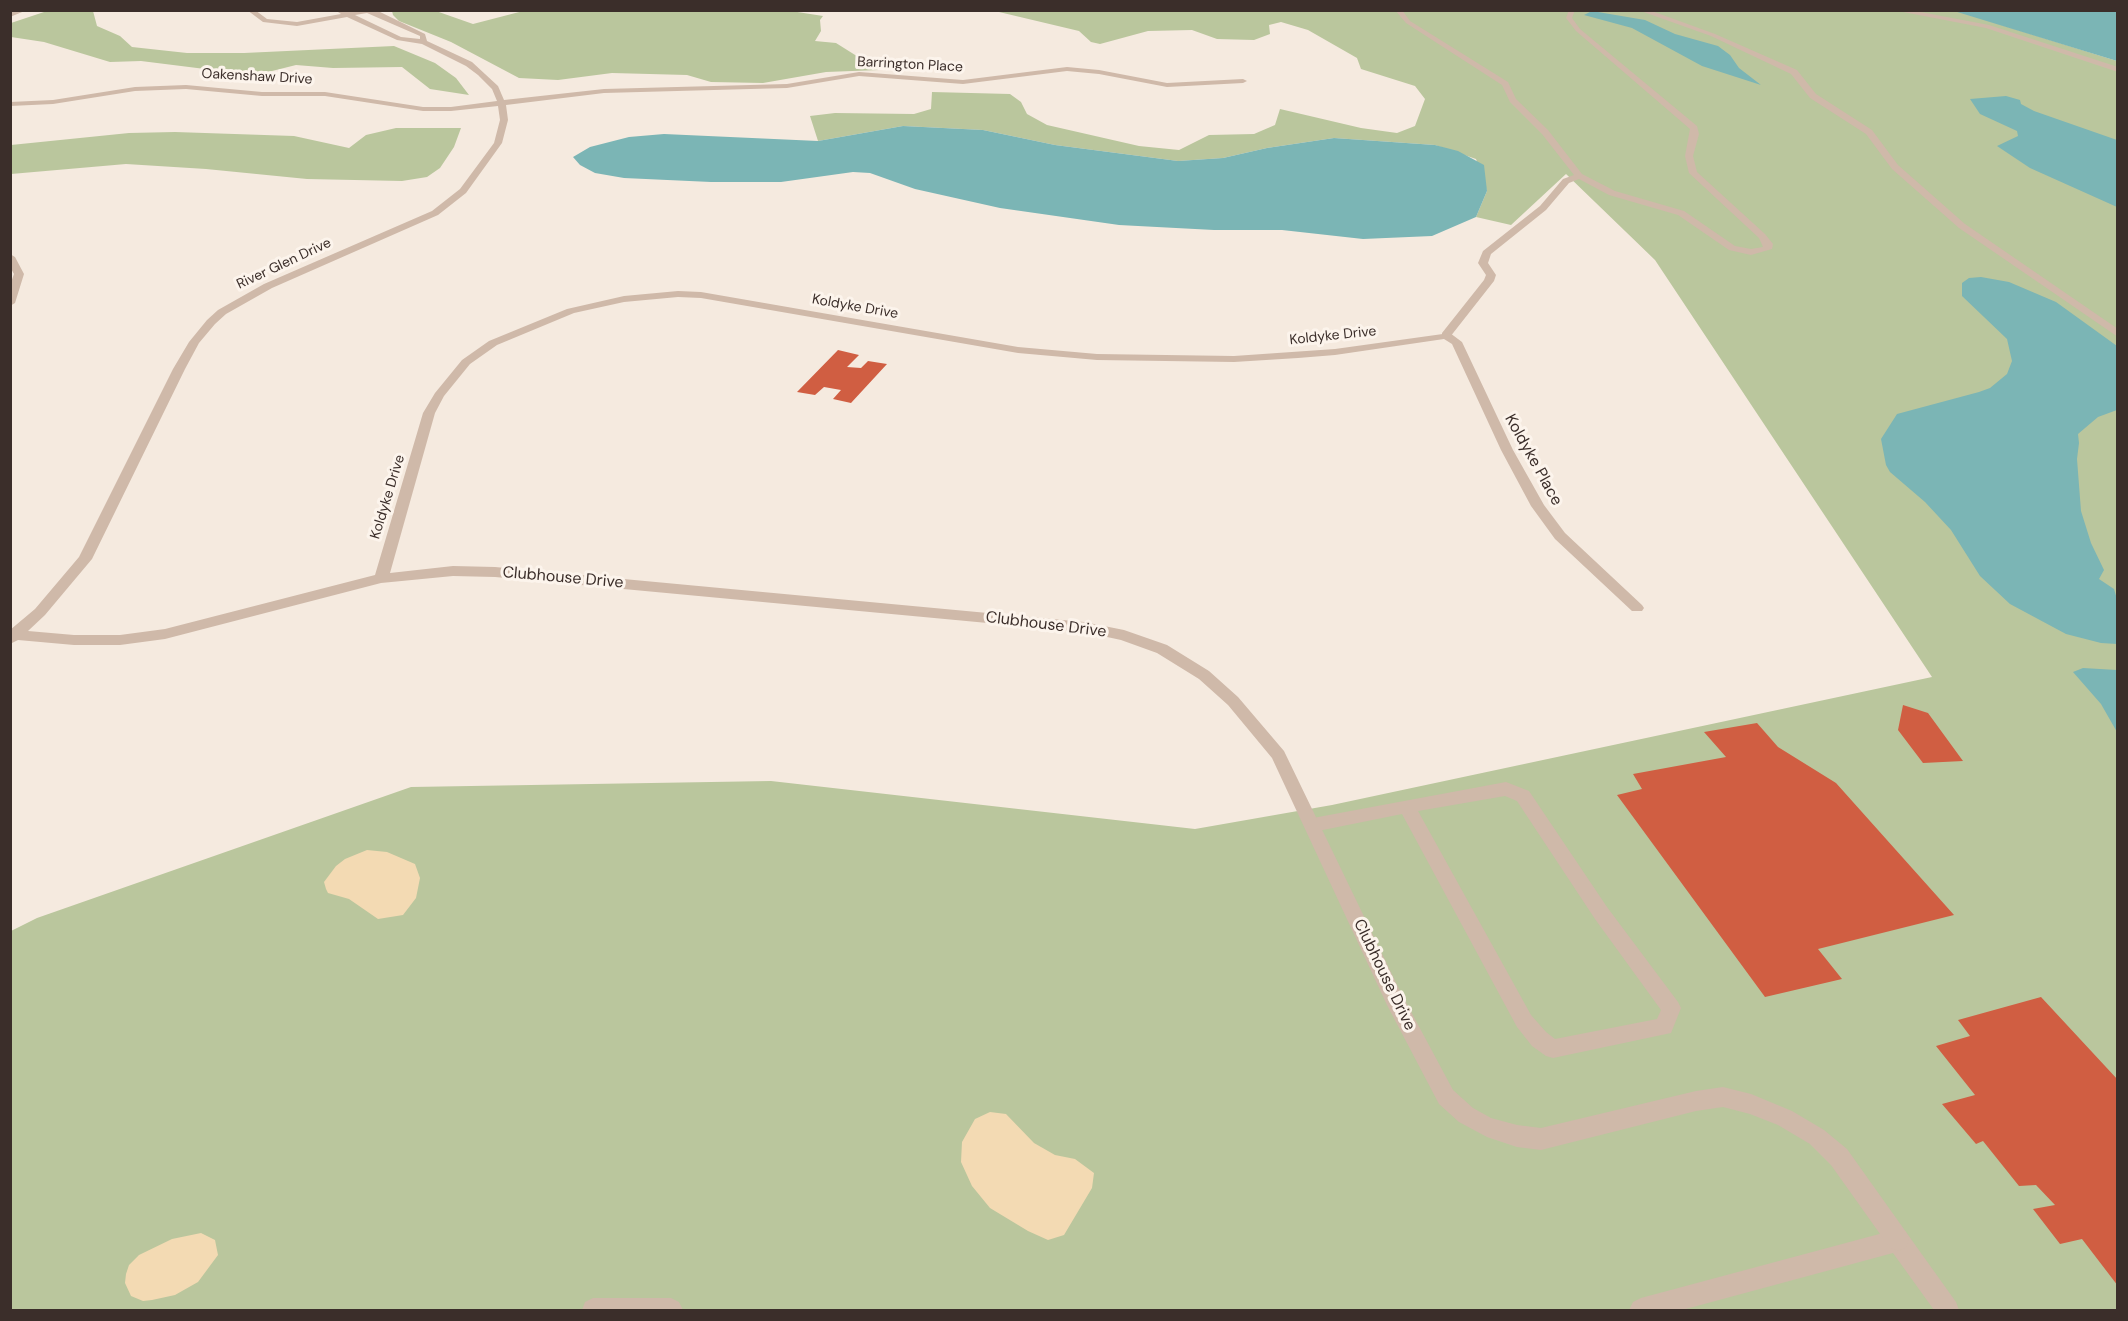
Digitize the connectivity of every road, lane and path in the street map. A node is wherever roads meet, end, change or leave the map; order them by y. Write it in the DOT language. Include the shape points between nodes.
graph roads {
  1 [pos="24,10"];
  2 [pos="250,10"];
  3 [pos="338,10"];
  4 [pos="1398,10"];
  5 [pos="1572,10"];
  6 [pos="1641,10"];
  7 [pos="1896,10"];
  8 [pos="369,11"];
  9 [pos="10,15"];
  10 [pos="348,16"];
  11 [pos="424,42"];
  12 [pos="2118,70"];
  13 [pos="1243,81"];
  14 [pos="10,104"];
  15 [pos="502,104"];
  16 [pos="1579,176"];
  17 [pos="10,257"];
  18 [pos="10,303"];
  19 [pos="2118,333"];
  20 [pos="1446,335"];
  21 [pos="381,578"];
  22 [pos="1637,608"];
  23 [pos="13,637"];
  24 [pos="1407,807"];
  25 [pos="1313,825"];
  26 [pos="1898,1240"];
  27 [pos="593,1311"];
  28 [pos="671,1311"];
  29 [pos="1641,1311"];
  30 [pos="1948,1311"];
  1 -- 9 [label="street"];
  2 -- 10 [label="street" via="265,21 279,23"];
  3 -- 10 [label="street"];
  4 -- 16 [label="street" via="1408,22 1506,84 1513,100 1545,132"];
  5 -- 16 [label="street" via="1569,18 1578,30 1694,128 1689,156 1693,173 1762,236 1767,249 1751,252 1732,248 1681,213 1612,193"];
  6 -- 19 [label="street" via="1713,35 1794,72 1813,96 1869,132 1895,167 1962,226"];
  7 -- 12 [label="street" via="1987,26"];
  8 -- 10 [label="street"];
  8 -- 11 [label="street" via="423,35"];
  10 -- 11 [label="street" via="399,39"];
  11 -- 15 [label="street" via="476,68 491,82"];
  13 -- 15 [label="street, Barrington Place" via="1167,85 1066,69 963,82 859,74 778,87 614,91"];
  14 -- 15 [label="street, Oakenshaw Drive" via="175,86 262,94 325,94 423,109"];
  15 -- 23 [label="street, River Glen Drive" via="502,133 493,153 445,207 268,286 211,322 179,369 85,559 48,604"];
  16 -- 20 [label="street" via="1566,182 1544,208 1486,253 1483,263 1491,275 1489,281"];
  17 -- 18 [label="street" via="19,274"];
  20 -- 21 [label="street, Koldyke Drive" via="1298,355 1108,358 1018,350 701,295 655,295 598,304 546,319 493,343 453,376 429,412"];
  20 -- 22 [label="street, Koldyke Place" via="1457,342 1538,506 1560,536"];
  21 -- 23 [label="street, Clubhouse Drive" via="165,634 120,640"];
  21 -- 25 [label="street, Clubhouse Drive" via="453,571 495,572 1084,627 1124,635 1162,650 1204,675 1233,700 1278,755"];
  24 -- 24 [label="street" via="1506,789 1523,796 1600,913 1671,1008 1664,1027 1552,1049 1539,1039 1524,1021"];
  24 -- 25 [label="street"];
  25 -- 26 [label="street, Clubhouse Drive" via="1394,999 1446,1097 1466,1115 1497,1130 1541,1139 1696,1101 1723,1097 1751,1104 1793,1122 1839,1157"];
  26 -- 29 [label="street"];
  26 -- 30 [label="street, Clubhouse Drive"];
  27 -- 28 [label="street"];
}
